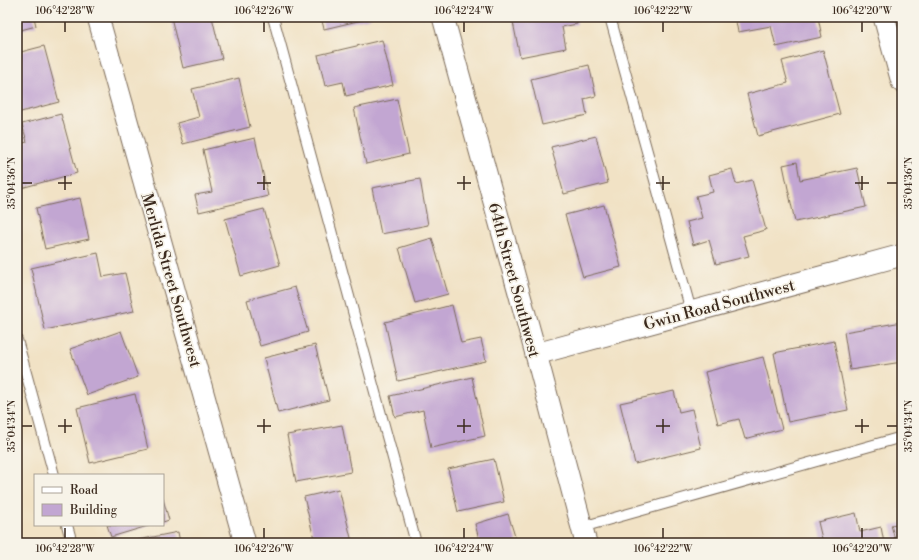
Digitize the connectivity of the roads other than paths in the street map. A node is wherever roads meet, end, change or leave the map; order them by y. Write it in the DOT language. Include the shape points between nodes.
graph roads {
  1 [pos="98,17"];
  2 [pos="273,17"];
  3 [pos="442,17"];
  4 [pos="610,17"];
  5 [pos="884,17"];
  6 [pos="902,82"];
  7 [pos="902,254"];
  8 [pos="691,312"];
  9 [pos="17,340"];
  10 [pos="536,354"];
  11 [pos="902,437"];
  12 [pos="54,474"];
  13 [pos="67,526"];
  14 [pos="584,535"];
  15 [pos="72,543"];
  16 [pos="246,543"];
  17 [pos="416,543"];
  1 -- 16 [label="street, Merlida Street Southwest"];
  2 -- 17 [label="lane"];
  3 -- 10 [label="street, 64th Street Southwest"];
  4 -- 8 [label="lane"];
  5 -- 6 [label="street"];
  7 -- 8 [label="street, Gwin Road Southwest"];
  8 -- 10 [label="street, Gwin Road Southwest"];
  9 -- 12 [label="lane"];
  10 -- 14 [label="street, 64th Street Southwest"];
  11 -- 14 [label="lane"];
  13 -- 15 [label="lane"];
}
